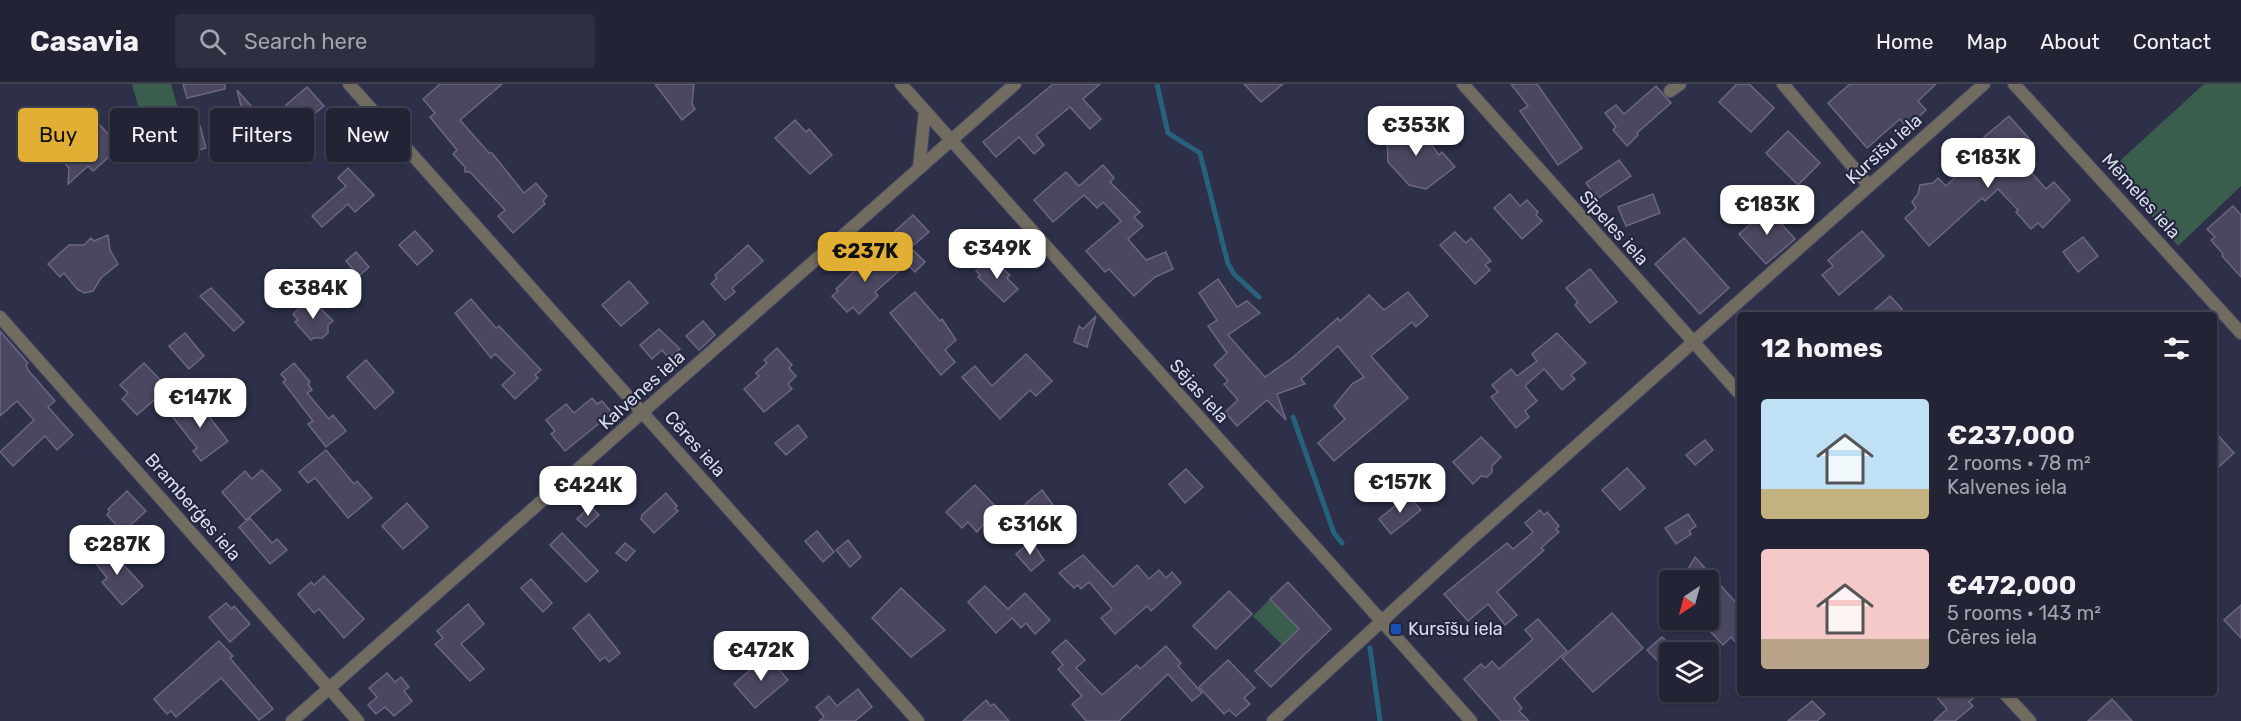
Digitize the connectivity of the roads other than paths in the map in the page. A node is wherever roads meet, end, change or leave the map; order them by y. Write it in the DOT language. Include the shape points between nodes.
graph roads {
  1 [pos="349,84"];
  2 [pos="901,84"];
  3 [pos="1015,84"];
  4 [pos="1463,84"];
  5 [pos="1783,84"];
  6 [pos="1984,84"];
  7 [pos="2014,84"];
  8 [pos="925,111"];
  9 [pos="951,140"];
  10 [pos="919,168"];
  11 [pos="1869,186"];
  12 [pos="0,317"];
  13 [pos="2241,333"];
  14 [pos="1693,343"];
  15 [pos="1737,391"];
  16 [pos="644,414"];
  17 [pos="1381,622"];
  18 [pos="329,688"];
  19 [pos="2007,696"];
  20 [pos="292,721"];
  21 [pos="358,721"];
  22 [pos="918,721"];
  23 [pos="1273,721"];
  24 [pos="1471,721"];
  25 [pos="2030,721"];
  1 -- 16 [label="street, Cēres iela"];
  2 -- 8 [label="street, Sējas iela"];
  3 -- 9 [label="street, Kalvenes iela"];
  4 -- 14 [label="street, Sīpeles iela"];
  5 -- 11 [label="street"];
  6 -- 11 [label="street, Kursīšu iela"];
  7 -- 13 [label="street, Mēmeles iela"];
  8 -- 9 [label="street, Sējas iela"];
  8 -- 10 [label="street"];
  9 -- 10 [label="street, Kalvenes iela"];
  9 -- 17 [label="street, Sējas iela"];
  10 -- 16 [label="street, Kalvenes iela"];
  11 -- 14 [label="street, Kursīšu iela"];
  12 -- 18 [label="street, Bramberģes iela"];
  14 -- 15 [label="street, Sīpeles iela"];
  14 -- 17 [label="street, Kursīšu iela"];
  16 -- 18 [label="street, Kalvenes iela"];
  16 -- 22 [label="street, Cēres iela"];
  17 -- 23 [label="street, Kursīšu iela"];
  17 -- 24 [label="street, Sējas iela"];
  18 -- 20 [label="street, Kalvenes iela"];
  18 -- 21 [label="street, Bramberģes iela"];
  19 -- 25 [label="street"];
}
